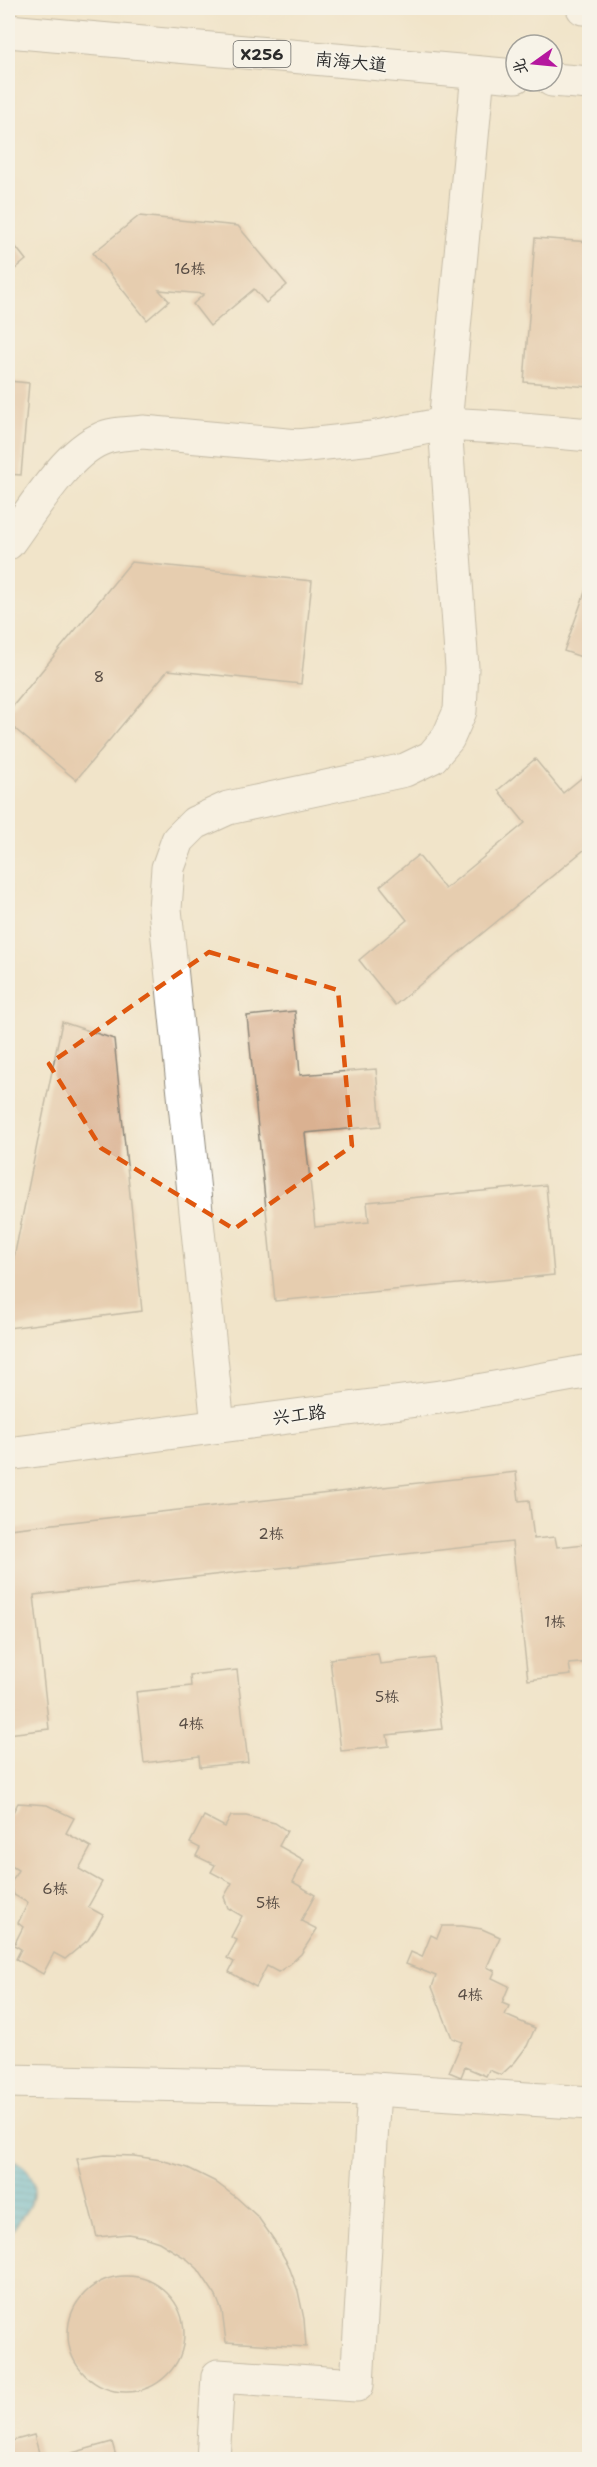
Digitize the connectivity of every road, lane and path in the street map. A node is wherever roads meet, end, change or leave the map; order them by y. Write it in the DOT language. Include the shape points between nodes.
graph roads {
  1 [pos="583,8"];
  2 [pos="590,8"];
  3 [pos="8,31"];
  4 [pos="478,73"];
  5 [pos="504,75"];
  6 [pos="564,81"];
  7 [pos="590,83"];
  8 [pos="445,424"];
  9 [pos="590,435"];
  10 [pos="8,543"];
  11 [pos="590,1371"];
  12 [pos="218,1426"];
  13 [pos="8,1454"];
  14 [pos="8,2081"];
  15 [pos="374,2090"];
  16 [pos="590,2103"];
  17 [pos="213,2460"];
  1 -- 2 [label="street"];
  3 -- 4 [label="street, 南海大道 / X256"];
  4 -- 5 [label="street, 南海大道 / X256"];
  4 -- 8 [label="street"];
  6 -- 7 [label="street"];
  8 -- 9 [label="street"];
  8 -- 10 [label="street" via="372,438 298,446 142,432 101,438 63,470"];
  8 -- 12 [label="street" via="462,668 460,711 448,738 432,757 405,770 228,808 195,823 178,840 168,868 165,909"];
  11 -- 12 [label="street, 兴工路" via="455,1395"];
  12 -- 13 [label="street, 兴工路"];
  14 -- 15 [label="street"];
  15 -- 16 [label="street"];
  15 -- 17 [label="street" via="357,2385 218,2376"];
}
